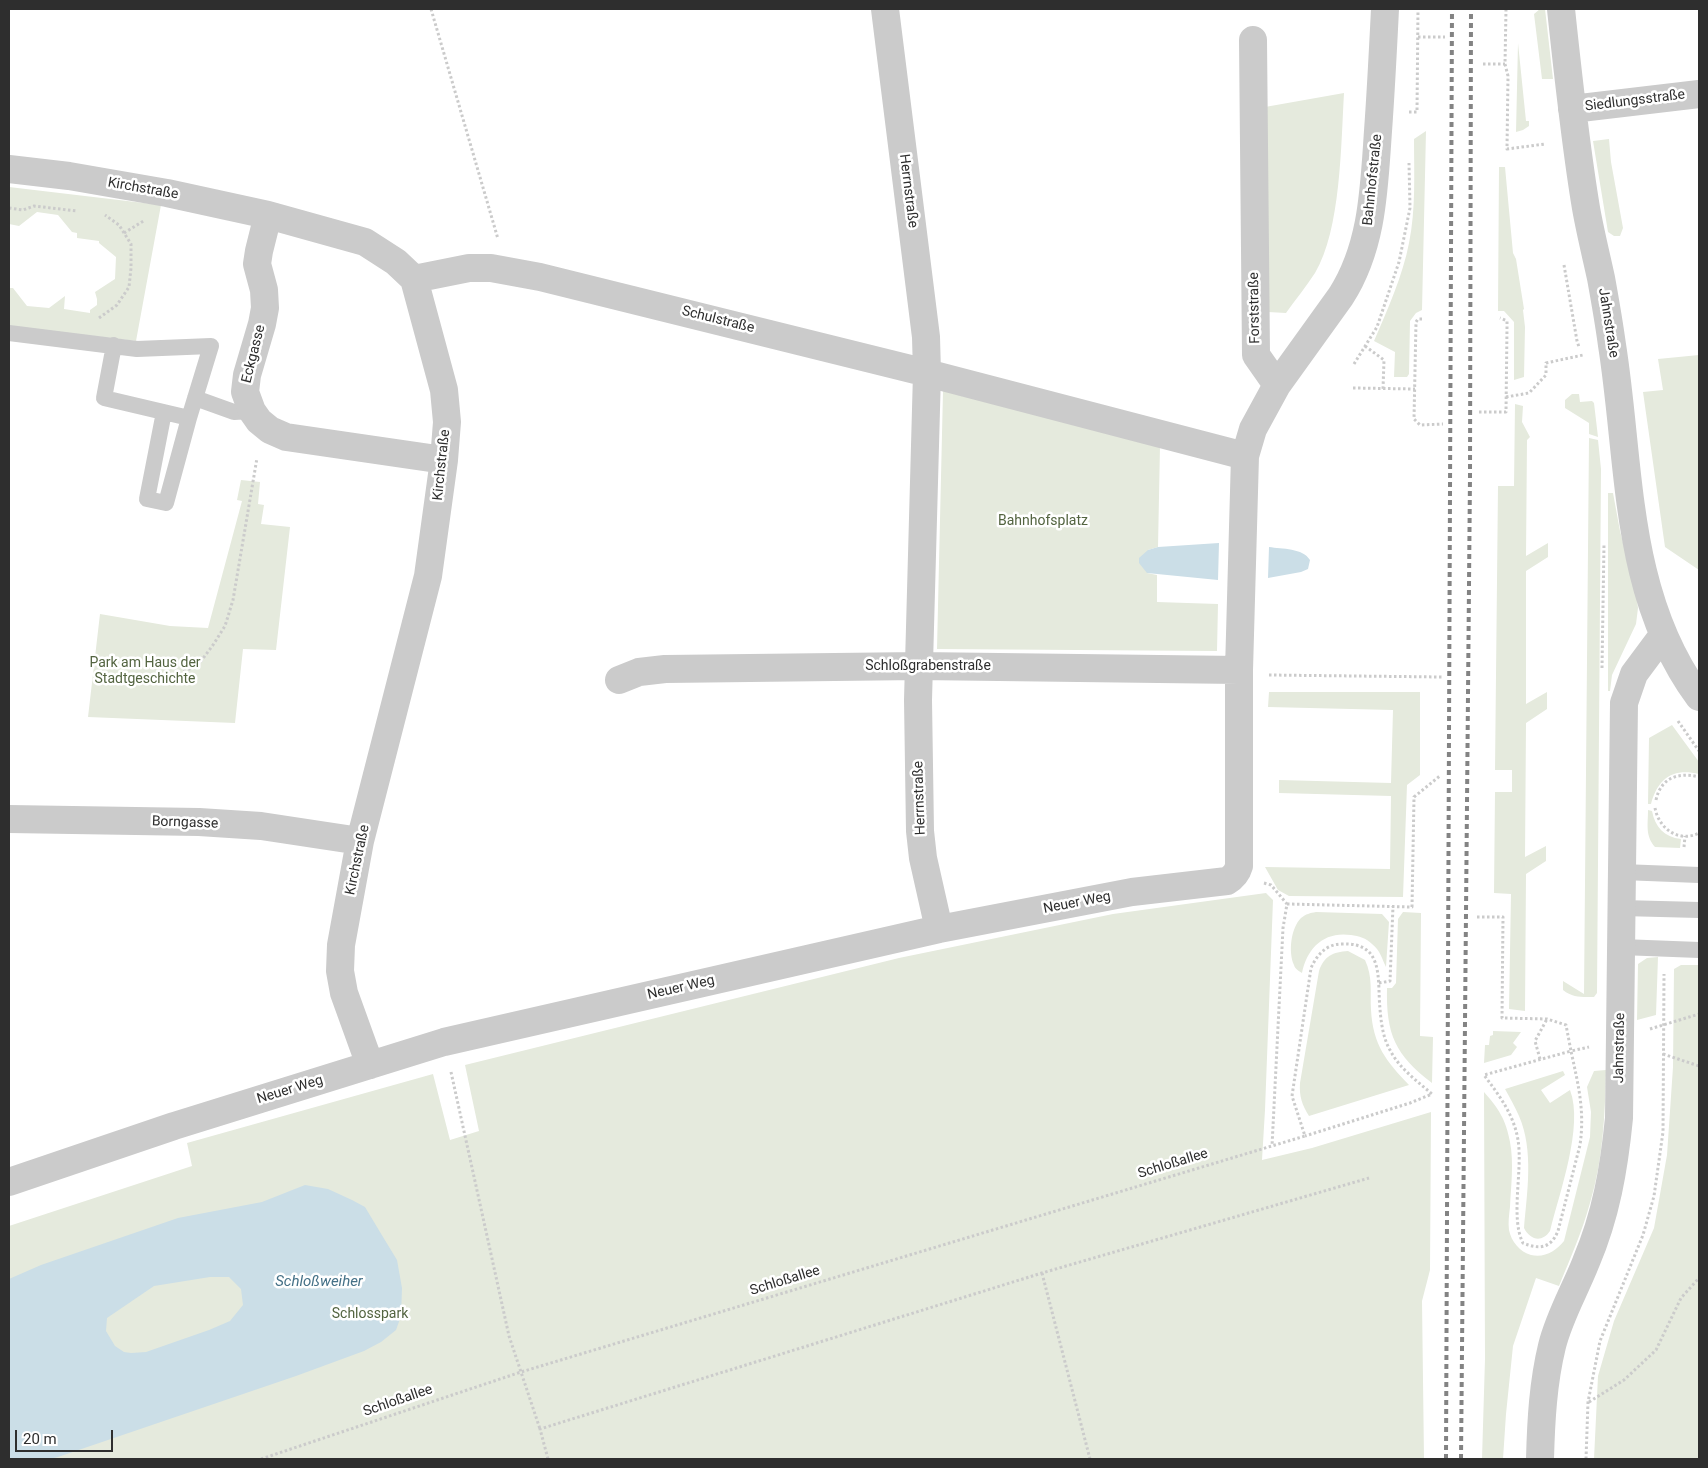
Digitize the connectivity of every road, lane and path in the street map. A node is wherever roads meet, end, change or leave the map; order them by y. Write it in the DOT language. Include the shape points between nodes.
graph roads {
  1 [pos="431,9"];
  2 [pos="885,9"];
  3 [pos="1385,9"];
  4 [pos="1506,9"];
  5 [pos="1561,9"];
  6 [pos="1418,11"];
  7 [pos="1418,37"];
  8 [pos="1445,37"];
  9 [pos="1253,40"];
  10 [pos="1483,64"];
  11 [pos="1505,64"];
  12 [pos="1699,94"];
  13 [pos="1417,106"];
  14 [pos="1572,109"];
  15 [pos="1545,144"];
  16 [pos="9,169"];
  17 [pos="9,208"];
  18 [pos="78,211"];
  19 [pos="96,213"];
  20 [pos="268,215"];
  21 [pos="149,217"];
  22 [pos="124,233"];
  23 [pos="1563,256"];
  24 [pos="508,271"];
  25 [pos="414,280"];
  26 [pos="1500,318"];
  27 [pos="98,319"];
  28 [pos="1422,319"];
  29 [pos="9,334"];
  30 [pos="114,346"];
  31 [pos="1365,346"];
  32 [pos="1613,348"];
  33 [pos="1583,355"];
  34 [pos="1587,364"];
  35 [pos="927,373"];
  36 [pos="1277,385"];
  37 [pos="1353,388"];
  38 [pos="1383,388"];
  39 [pos="1415,389"];
  40 [pos="1506,397"];
  41 [pos="195,398"];
  42 [pos="164,412"];
  43 [pos="1479,412"];
  44 [pos="189,418"];
  45 [pos="261,420"];
  46 [pos="1443,424"];
  47 [pos="1245,456"];
  48 [pos="444,460"];
  49 [pos="1604,543"];
  50 [pos="1663,635"];
  51 [pos="920,666"];
  52 [pos="1602,671"];
  53 [pos="1240,675"];
  54 [pos="1442,677"];
  55 [pos="619,680"];
  56 [pos="100,682"];
  57 [pos="1699,696"];
  58 [pos="1676,720"];
  59 [pos="1699,751"];
  60 [pos="1441,775"];
  61 [pos="1699,778"];
  62 [pos="9,819"];
  63 [pos="1699,833"];
  64 [pos="1685,836"];
  65 [pos="360,841"];
  66 [pos="1684,847"];
  67 [pos="1622,872"];
  68 [pos="1237,873"];
  69 [pos="1699,875"];
  70 [pos="1287,904"];
  71 [pos="1393,906"];
  72 [pos="1622,908"];
  73 [pos="1699,910"];
  74 [pos="1477,916"];
  75 [pos="939,929"];
  76 [pos="1621,948"];
  77 [pos="1699,950"];
  78 [pos="1380,983"];
  79 [pos="1699,1014"];
  80 [pos="1547,1019"];
  81 [pos="1664,1025"];
  82 [pos="1621,1038"];
  83 [pos="444,1042"];
  84 [pos="1663,1054"];
  85 [pos="1540,1059"];
  86 [pos="370,1065"];
  87 [pos="1699,1066"];
  88 [pos="1580,1096"];
  89 [pos="1305,1136"];
  90 [pos="1272,1146"];
  91 [pos="1368,1178"];
  92 [pos="9,1182"];
  93 [pos="1042,1274"];
  94 [pos="1699,1278"];
  95 [pos="521,1372"];
  96 [pos="1588,1402"];
  97 [pos="540,1429"];
  98 [pos="260,1459"];
  99 [pos="548,1459"];
  100 [pos="1090,1459"];
  101 [pos="1540,1459"];
  102 [pos="1586,1459"];
  1 -- 24 [label="path"];
  2 -- 35 [label="street, Herrnstraße" via="926,337"];
  3 -- 36 [label="street, Bahnhofstraße" via="1376,163 1368,229 1350,282"];
  4 -- 11 [label="path"];
  5 -- 14 [label="street, Jahnstraße"];
  6 -- 7 [label="path"];
  7 -- 8 [label="path"];
  7 -- 13 [label="path"];
  9 -- 36 [label="street, Forststraße" via="1256,355"];
  10 -- 11 [label="path"];
  11 -- 15 [label="path" via="1508,76 1507,149"];
  12 -- 14 [label="street, Siedlungsstraße"];
  14 -- 32 [label="street, Jahnstraße" via="1586,210"];
  16 -- 20 [label="street, Kirchstraße" via="167,193"];
  17 -- 18 [label="path" via="23,210 34,206"];
  19 -- 22 [label="path" via="105,214"];
  20 -- 25 [label="street, Kirchstraße" via="365,242 396,262"];
  20 -- 45 [label="street, Eckgasse" via="257,264 265,308 245,392"];
  21 -- 22 [label="path"];
  22 -- 27 [label="path" via="131,244 129,287 117,305"];
  23 -- 33 [label="path" via="1577,342"];
  24 -- 25 [label="street, Schulstraße" via="468,268"];
  24 -- 35 [label="street, Schulstraße"];
  25 -- 48 [label="street, Kirchstraße" via="444,390 447,422"];
  26 -- 40 [label="path" via="1507,322"];
  28 -- 39 [label="path" via="1416,322"];
  29 -- 30 [label="lane"];
  30 -- 41 [label="lane" via="137,349 210,346"];
  30 -- 42 [label="lane" via="104,398"];
  31 -- 38 [label="path" via="1384,360"];
  32 -- 33 [label="path"];
  32 -- 50 [label="street, Jahnstraße" via="1633,523"];
  33 -- 34 [label="path"];
  33 -- 40 [label="path" via="1546,363 1546,375 1529,393"];
  35 -- 47 [label="street"];
  35 -- 51 [label="street"];
  36 -- 47 [label="street" via="1253,429"];
  37 -- 38 [label="path"];
  38 -- 39 [label="path"];
  39 -- 46 [label="path" via="1414,418 1420,425"];
  40 -- 43 [label="path" via="1506,412"];
  41 -- 44 [label="lane"];
  41 -- 45 [label="lane"];
  42 -- 44 [label="lane"];
  42 -- 44 [label="lane" via="148,499 166,503"];
  45 -- 48 [label="street" via="286,437"];
  45 -- 56 [label="path" via="233,600 225,626 214,645 198,665 170,678"];
  47 -- 53 [label="street"];
  48 -- 65 [label="street, Kirchstraße" via="428,576"];
  49 -- 52 [label="path"];
  50 -- 57 [label="street, Jahnstraße"];
  50 -- 67 [label="street, Jahnstraße" via="1634,674 1624,703"];
  51 -- 53 [label="street, Schloßgrabenstraße"];
  51 -- 55 [label="street, Schloßgrabenstraße" via="665,669 638,672"];
  51 -- 75 [label="street, Herrnstraße" via="920,831"];
  53 -- 54 [label="path"];
  53 -- 68 [label="street"];
  58 -- 59 [label="path"];
  60 -- 71 [label="path" via="1414,797 1412,906"];
  61 -- 64 [label="path" via="1687,774 1675,776 1658,792 1655,808 1663,826 1672,834"];
  62 -- 65 [label="street, Borngasse" via="262,826"];
  63 -- 64 [label="path"];
  64 -- 66 [label="path"];
  65 -- 86 [label="street, Kirchstraße" via="341,945 340,971 344,993"];
  67 -- 69 [label="lane"];
  67 -- 72 [label="street, Jahnstraße"];
  68 -- 70 [label="path" via="1271,885"];
  68 -- 75 [label="street, Neuer Weg" via="1227,880 1132,892"];
  70 -- 71 [label="path"];
  70 -- 90 [label="path" via="1283,928"];
  71 -- 78 [label="path" via="1390,981"];
  72 -- 73 [label="lane"];
  72 -- 76 [label="street, Jahnstraße"];
  74 -- 80 [label="path" via="1503,917 1502,1018"];
  75 -- 83 [label="street, Neuer Weg"];
  76 -- 77 [label="lane"];
  76 -- 82 [label="street, Jahnstraße"];
  78 -- 89 [label="path, Schloßallee" via="1382,1026 1389,1049 1398,1063 1432,1094"];
  78 -- 89 [label="path" via="1378,968 1368,951 1354,944 1324,949 1316,959 1310,974 1292,1096"];
  79 -- 81 [label="path"];
  80 -- 85 [label="path" via="1535,1040"];
  80 -- 85 [label="path" via="1566,1025 1571,1051"];
  81 -- 82 [label="path"];
  81 -- 84 [label="path"];
  82 -- 101 [label="street, Jahnstraße" via="1614,1167 1599,1228 1552,1345 1543,1399"];
  83 -- 86 [label="street, Neuer Weg"];
  83 -- 95 [label="path" via="509,1336"];
  84 -- 87 [label="path"];
  84 -- 96 [label="path" via="1663,1132 1654,1196 1643,1235 1600,1341"];
  85 -- 88 [label="path" via="1484,1075 1514,1123 1520,1161 1518,1228 1523,1243 1530,1246 1546,1246 1558,1231 1580,1145 1583,1115"];
  86 -- 92 [label="street, Neuer Weg"];
  89 -- 90 [label="path, Schloßallee"];
  90 -- 95 [label="path, Schloßallee"];
  91 -- 93 [label="path"];
  93 -- 97 [label="path"];
  93 -- 100 [label="path"];
  94 -- 96 [label="path" via="1682,1298 1656,1350 1624,1380"];
  95 -- 97 [label="path"];
  95 -- 98 [label="path, Schloßallee"];
  96 -- 102 [label="path"];
  97 -- 99 [label="path"];
}
